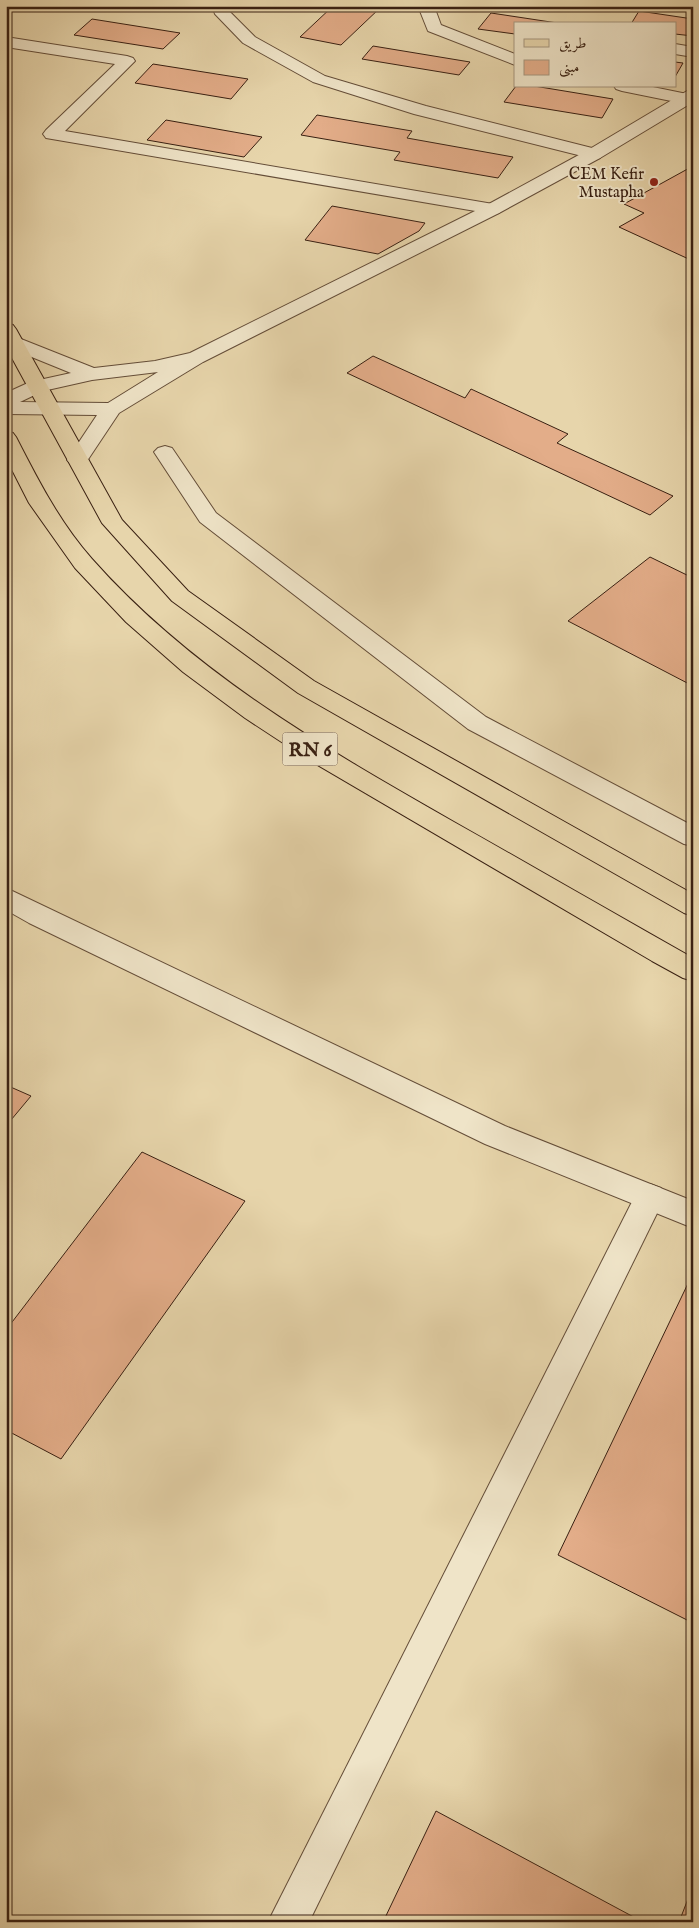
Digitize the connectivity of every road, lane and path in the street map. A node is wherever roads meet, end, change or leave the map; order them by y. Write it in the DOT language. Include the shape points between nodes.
graph roads {
  1 [pos="220,6"];
  2 [pos="426,6"];
  3 [pos="6,42"];
  4 [pos="676,49"];
  5 [pos="693,52"];
  6 [pos="514,60"];
  7 [pos="634,88"];
  8 [pos="689,97"];
  9 [pos="594,154"];
  10 [pos="493,209"];
  11 [pos="10,336"];
  12 [pos="196,358"];
  13 [pos="92,374"];
  14 [pos="37,386"];
  15 [pos="6,402"];
  16 [pos="6,408"];
  17 [pos="112,409"];
  18 [pos="50,410"];
  19 [pos="6,437"];
  20 [pos="165,452"];
  21 [pos="78,460"];
  22 [pos="693,837"];
  23 [pos="6,898"];
  24 [pos="693,906"];
  25 [pos="693,971"];
  26 [pos="650,1197"];
  27 [pos="693,1215"];
  28 [pos="288,1922"];
  1 -- 9 [label="street" via="220,11 249,40 319,79 420,110"];
  2 -- 6 [label="street" via="434,28"];
  3 -- 10 [label="street" via="127,61 52,134"];
  4 -- 5 [label="street"];
  7 -- 8 [label="street"];
  8 -- 9 [label="street"];
  9 -- 10 [label="street"];
  10 -- 12 [label="street"];
  11 -- 13 [label="street"];
  11 -- 14 [label="main road, RN 6"];
  12 -- 13 [label="street" via="155,367"];
  12 -- 17 [label="street"];
  13 -- 14 [label="street"];
  14 -- 15 [label="street"];
  14 -- 18 [label="main road, RN 6"];
  16 -- 18 [label="street"];
  17 -- 18 [label="street"];
  17 -- 21 [label="street"];
  18 -- 21 [label="main road, RN 6"];
  19 -- 25 [label="main road, RN 6" via="19,468 65,540 116,599 184,660 245,707 331,763"];
  20 -- 22 [label="street" via="208,517 477,723"];
  21 -- 24 [label="main road, RN 6" via="113,523 180,596 196,608 306,687"];
  23 -- 26 [label="street" via="495,1135"];
  26 -- 27 [label="street"];
  26 -- 28 [label="street"];
}
